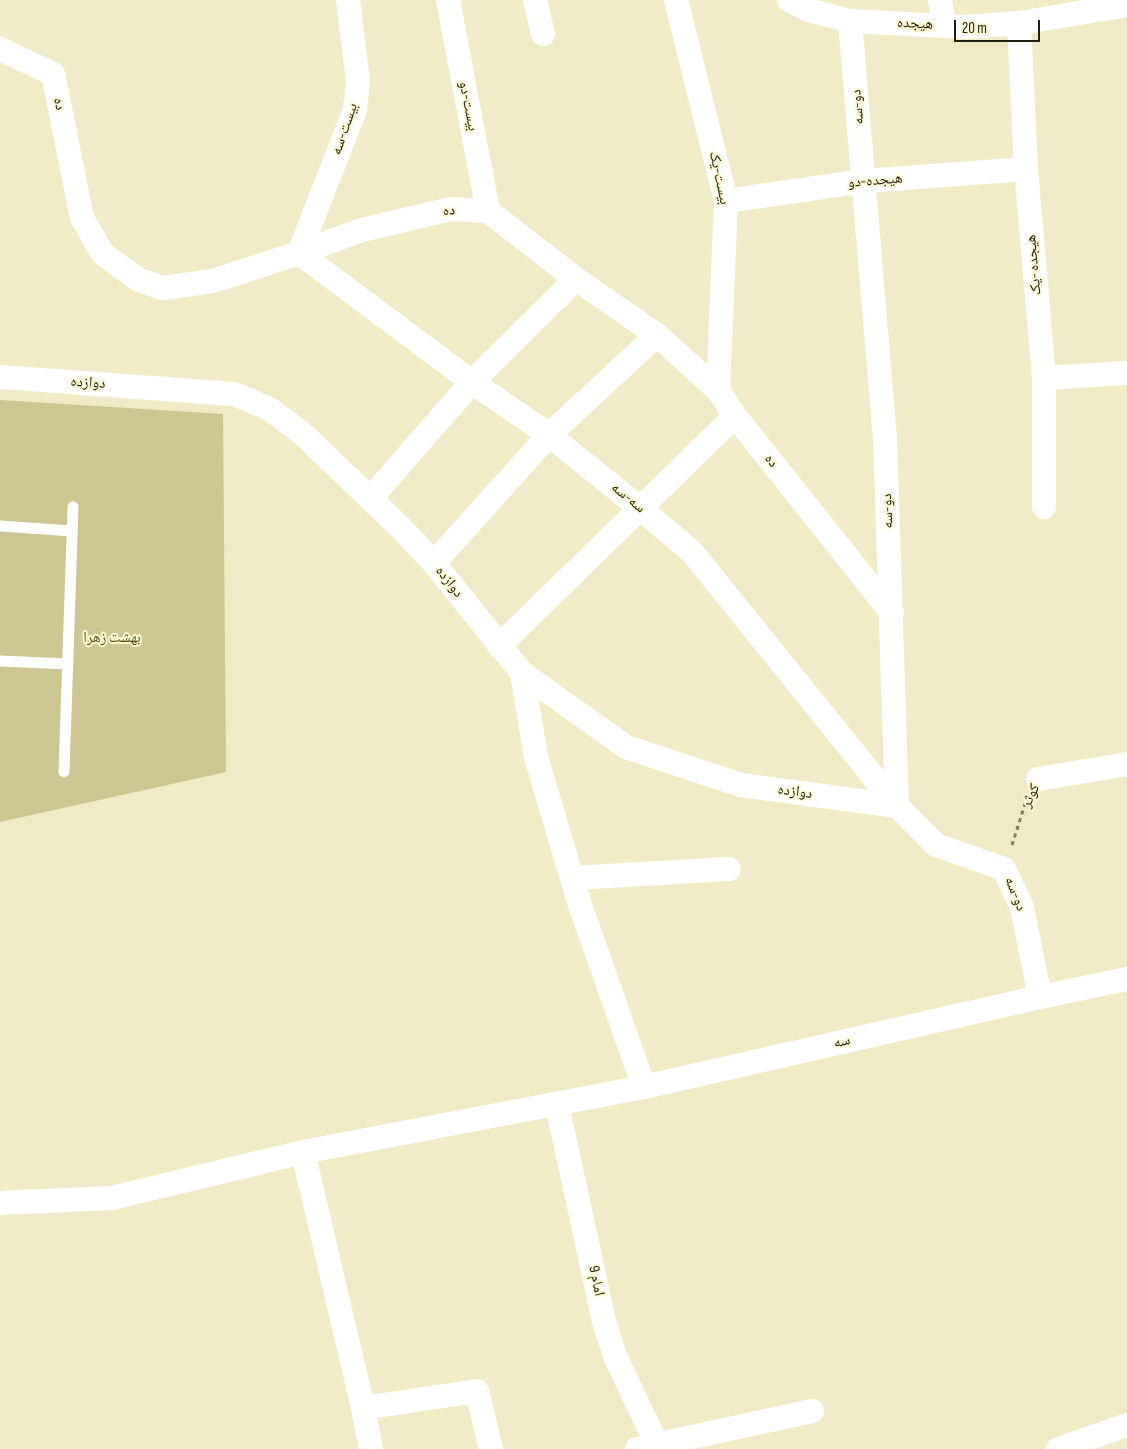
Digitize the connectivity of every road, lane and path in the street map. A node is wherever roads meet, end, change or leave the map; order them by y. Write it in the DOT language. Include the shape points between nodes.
graph roads {
  1 [pos="348,0"];
  2 [pos="448,0"];
  3 [pos="535,0"];
  4 [pos="676,0"];
  5 [pos="789,0"];
  6 [pos="940,0"];
  7 [pos="1127,4"];
  8 [pos="850,21"];
  9 [pos="1019,23"];
  10 [pos="944,26"];
  11 [pos="543,34"];
  12 [pos="0,49"];
  13 [pos="1026,169"];
  14 [pos="864,181"];
  15 [pos="726,201"];
  16 [pos="488,211"];
  17 [pos="299,253"];
  18 [pos="576,279"];
  19 [pos="657,335"];
  20 [pos="1127,373"];
  21 [pos="0,377"];
  22 [pos="1044,378"];
  23 [pos="472,382"];
  24 [pos="718,390"];
  25 [pos="735,416"];
  26 [pos="549,435"];
  27 [pos="370,499"];
  28 [pos="73,507"];
  29 [pos="1044,507"];
  30 [pos="640,508"];
  31 [pos="0,526"];
  32 [pos="72,531"];
  33 [pos="434,563"];
  34 [pos="892,613"];
  35 [pos="499,646"];
  36 [pos="0,662"];
  37 [pos="68,664"];
  38 [pos="522,673"];
  39 [pos="1127,764"];
  40 [pos="64,772"];
  41 [pos="1038,779"];
  42 [pos="897,806"];
  43 [pos="729,869"];
  44 [pos="1004,869"];
  45 [pos="573,878"];
  46 [pos="1127,979"];
  47 [pos="1040,997"];
  48 [pos="644,1086"];
  49 [pos="557,1104"];
  50 [pos="303,1152"];
  51 [pos="0,1202"];
  52 [pos="363,1408"];
  53 [pos="812,1412"];
  54 [pos="1127,1425"];
  55 [pos="651,1447"];
  56 [pos="371,1449"];
  57 [pos="491,1449"];
  58 [pos="1058,1449"];
  1 -- 17 [label="street, بیست-سه" via="358,81 355,110"];
  2 -- 16 [label="street, بیست-دو"];
  3 -- 11 [label="street"];
  4 -- 15 [label="street, بیست-یک"];
  5 -- 8 [label="street" via="808,10"];
  6 -- 10 [label="street"];
  7 -- 9 [label="street, هیجده"];
  8 -- 10 [label="street, هیجده"];
  8 -- 14 [label="street, دو-سه"];
  9 -- 10 [label="street, هیجده"];
  9 -- 13 [label="street, هیجده -یک"];
  12 -- 17 [label="street, ده" via="53,74 82,218 102,254 139,280 163,288 213,282"];
  13 -- 14 [label="street, هیجده-دو"];
  13 -- 22 [label="street, هیجده -یک"];
  14 -- 15 [label="street, هیجده-دو"];
  14 -- 34 [label="street, دو-سه" via="885,439"];
  15 -- 24 [label="street, بیست-یک"];
  16 -- 17 [label="street, ده" via="451,209 362,230"];
  16 -- 18 [label="street, ده"];
  17 -- 23 [label="street, سه-سه"];
  18 -- 19 [label="street, ده"];
  18 -- 23 [label="street"];
  19 -- 24 [label="street, ده"];
  19 -- 26 [label="street"];
  20 -- 22 [label="street"];
  21 -- 27 [label="street, دوازده" via="234,394 270,409 305,436"];
  22 -- 29 [label="street, هیجده -یک"];
  23 -- 26 [label="street, سه-سه"];
  23 -- 27 [label="street"];
  24 -- 25 [label="street, ده"];
  25 -- 30 [label="street"];
  25 -- 34 [label="street, ده"];
  26 -- 30 [label="street, سه-سه"];
  26 -- 33 [label="street"];
  27 -- 33 [label="street, دوازده"];
  28 -- 32 [label="lane"];
  30 -- 35 [label="street"];
  30 -- 42 [label="street, سه-سه" via="692,552"];
  31 -- 32 [label="lane"];
  32 -- 37 [label="lane"];
  33 -- 35 [label="street, دوازده"];
  34 -- 42 [label="street, دو-سه"];
  35 -- 38 [label="street, دوازده"];
  36 -- 37 [label="lane"];
  37 -- 40 [label="lane"];
  38 -- 42 [label="street, دوازده" via="626,747 741,785"];
  38 -- 45 [label="street" via="536,757"];
  39 -- 41 [label="street, کوثر"];
  41 -- 44 [label="path, کوثر" via="1027,798"];
  42 -- 44 [label="street, دو-سه" via="936,846"];
  43 -- 45 [label="street"];
  44 -- 47 [label="street, دو-سه" via="1022,907"];
  45 -- 48 [label="street"];
  46 -- 47 [label="street, سه"];
  47 -- 48 [label="street, سه"];
  48 -- 49 [label="street, سه"];
  49 -- 50 [label="street, سه"];
  49 -- 55 [label="street, امام 9" via="604,1321"];
  50 -- 51 [label="street, سه" via="112,1198"];
  50 -- 52 [label="street"];
  52 -- 56 [label="street"];
  52 -- 57 [label="street" via="477,1391"];
  53 -- 55 [label="street"];
  54 -- 58 [label="street"];
}
